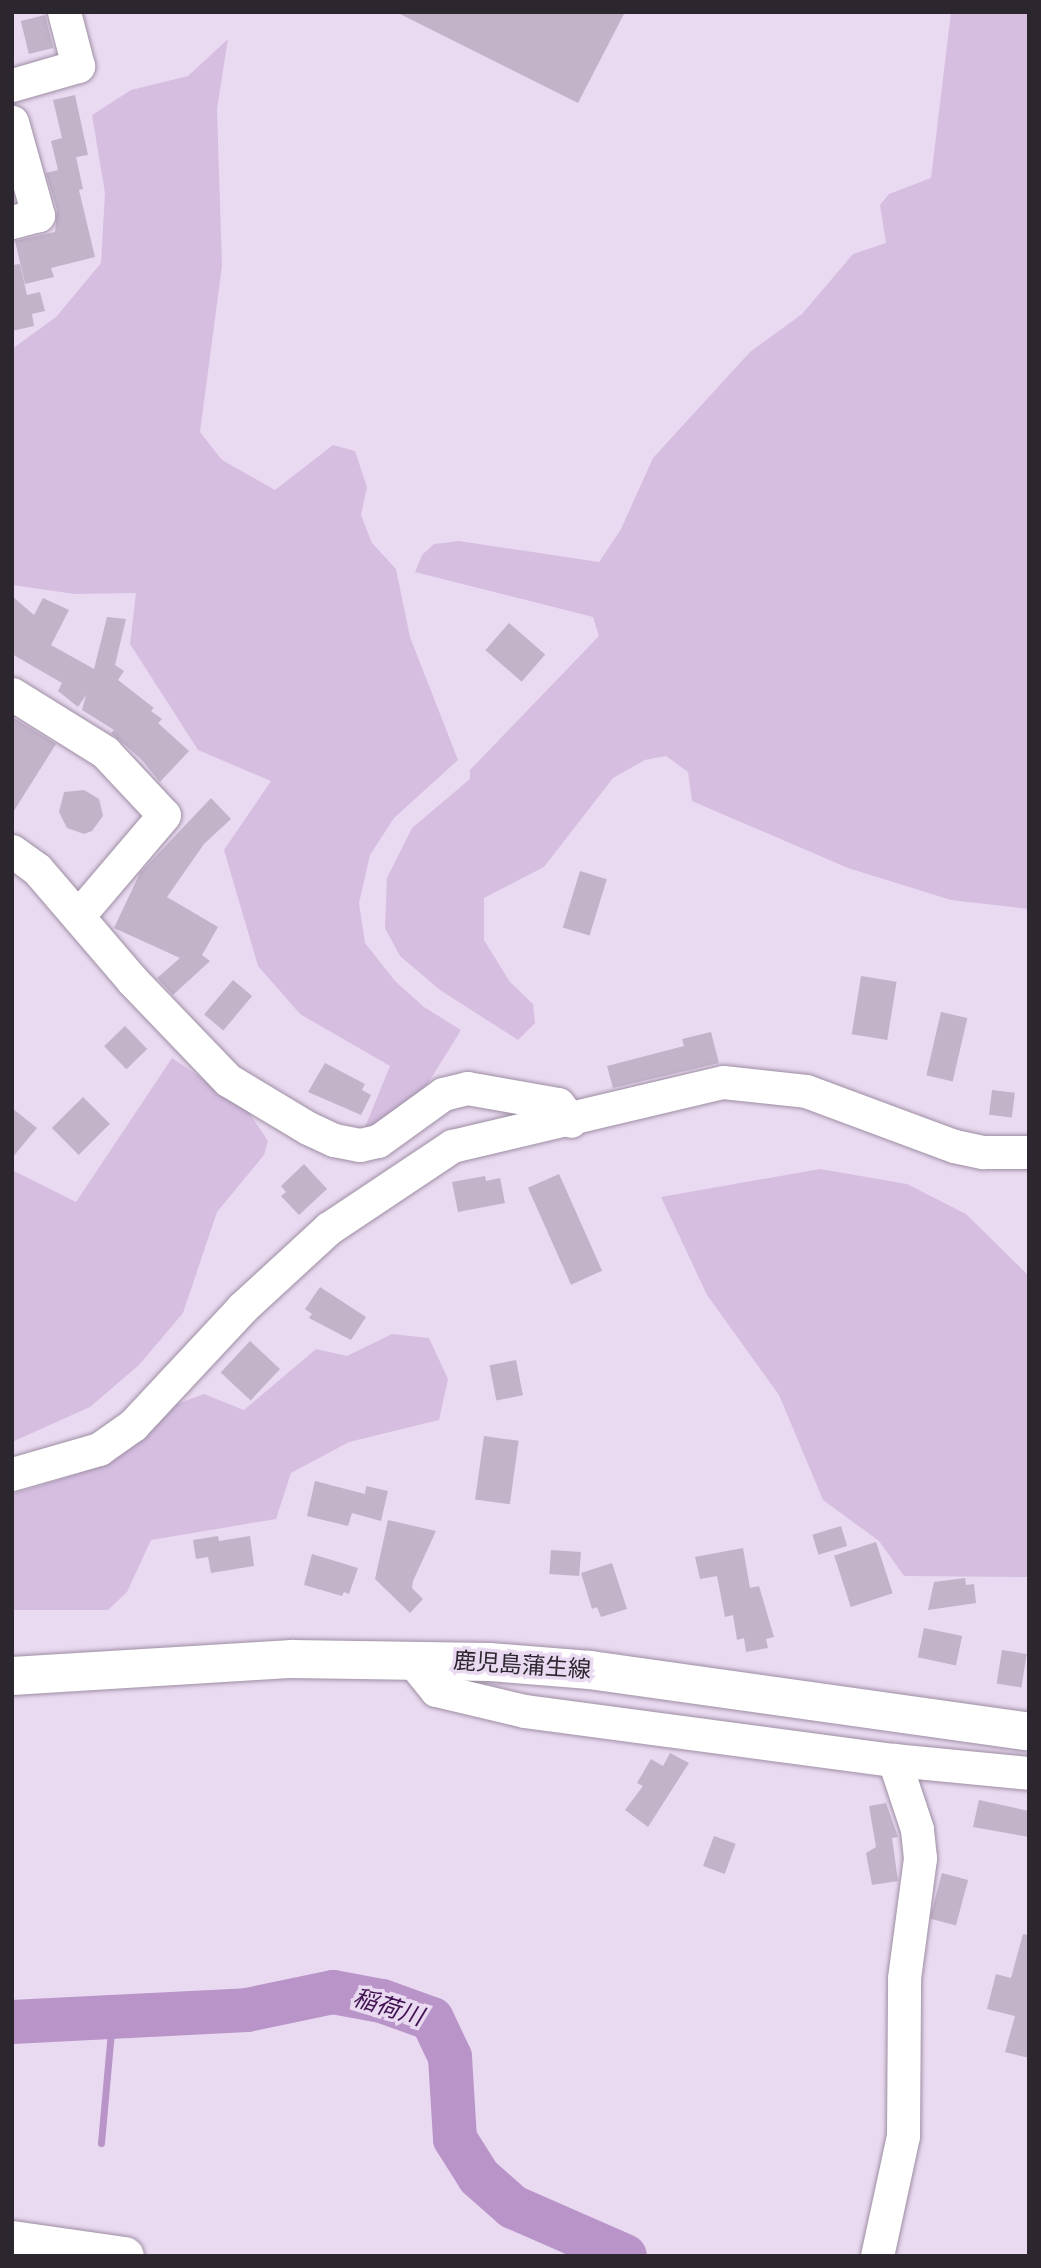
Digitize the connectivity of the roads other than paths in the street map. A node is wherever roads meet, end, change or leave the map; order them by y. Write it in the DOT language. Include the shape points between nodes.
graph roads {
  1 [pos="64,12"];
  2 [pos="12,85"];
  3 [pos="12,122"];
  4 [pos="12,222"];
  5 [pos="12,694"];
  6 [pos="12,851"];
  7 [pos="78,916"];
  8 [pos="571,1121"];
  9 [pos="1029,1152"];
  10 [pos="12,1474"];
  11 [pos="411,1659"];
  12 [pos="12,1676"];
  13 [pos="1029,1732"];
  14 [pos="894,1760"];
  15 [pos="1029,1773"];
  16 [pos="12,2240"];
  17 [pos="125,2256"];
  18 [pos="877,2256"];
  1 -- 2 [label="street" via="78,66"];
  3 -- 4 [label="street" via="38,215"];
  5 -- 7 [label="street" via="105,752 164,815"];
  6 -- 7 [label="street" via="37,869"];
  7 -- 8 [label="street" via="228,1080 334,1140 360,1145 378,1141 443,1094 467,1088 558,1104"];
  8 -- 9 [label="street" via="723,1082 763,1084 836,1101 954,1146 983,1152"];
  8 -- 10 [label="street" via="452,1146 418,1165 328,1228 242,1308 133,1425 99,1449"];
  11 -- 12 [label="main road, 鹿児島蒲生線" via="292,1659"];
  11 -- 13 [label="main road, 鹿児島蒲生線" via="590,1670"];
  11 -- 14 [label="street" via="436,1690 525,1711"];
  14 -- 15 [label="street"];
  14 -- 18 [label="street" via="916,1829 920,1858 904,1978 903,2136"];
  16 -- 17 [label="main road"];
}
